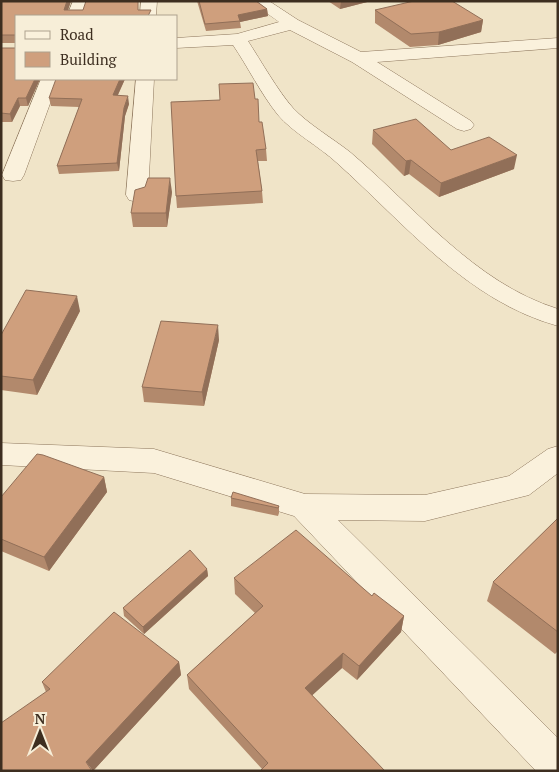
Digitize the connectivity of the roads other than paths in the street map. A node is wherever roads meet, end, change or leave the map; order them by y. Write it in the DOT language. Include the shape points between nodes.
graph roads {
  1 [pos="81,1"];
  2 [pos="149,1"];
  3 [pos="258,1"];
  4 [pos="75,15"];
  5 [pos="148,15"];
  6 [pos="292,24"];
  7 [pos="238,39"];
  8 [pos="178,43"];
  9 [pos="558,43"];
  10 [pos="358,58"];
  11 [pos="50,80"];
  12 [pos="145,80"];
  13 [pos="464,125"];
  14 [pos="13,174"];
  15 [pos="137,195"];
  16 [pos="558,318"];
  17 [pos="1,454"];
  18 [pos="558,457"];
  19 [pos="305,507"];
  20 [pos="558,766"];
  1 -- 4 [label="street"];
  2 -- 5 [label="street"];
  3 -- 6 [label="street"];
  6 -- 7 [label="street"];
  6 -- 10 [label="street"];
  7 -- 8 [label="street"];
  7 -- 16 [label="street" via="286,112 343,157 448,254 487,283 536,311"];
  9 -- 10 [label="street"];
  10 -- 13 [label="street"];
  11 -- 14 [label="street"];
  12 -- 15 [label="street"];
  17 -- 19 [label="street" via="154,461"];
  18 -- 19 [label="street" via="518,486 425,508"];
  19 -- 20 [label="street"];
}
